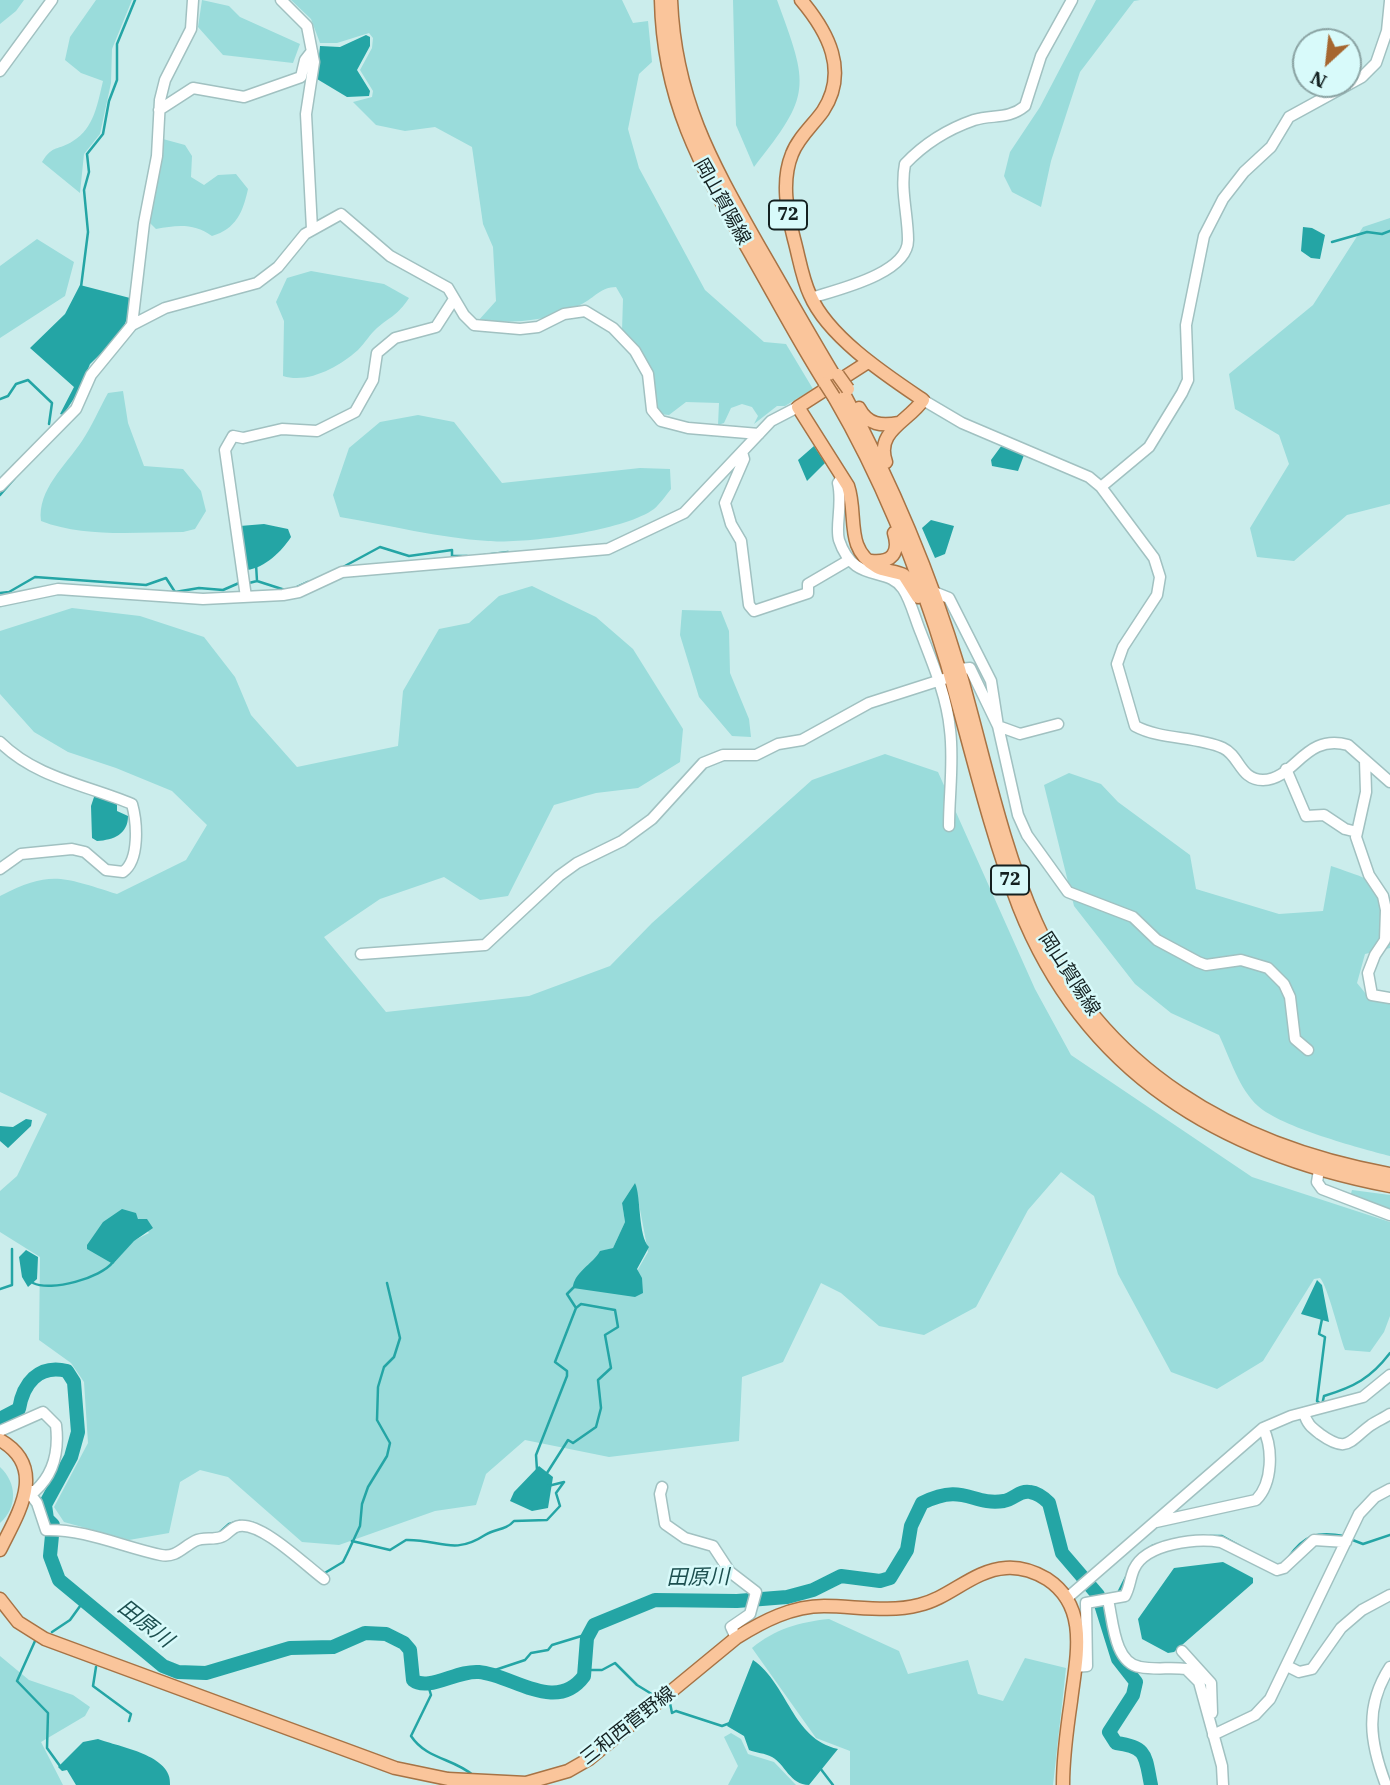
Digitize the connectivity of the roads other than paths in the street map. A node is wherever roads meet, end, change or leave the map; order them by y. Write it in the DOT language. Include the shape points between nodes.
graph roads {
  1 [pos="52,0"];
  2 [pos="192,0"];
  3 [pos="281,0"];
  4 [pos="661,0"];
  5 [pos="671,0"];
  6 [pos="801,0"];
  7 [pos="1072,0"];
  8 [pos="1390,1"];
  9 [pos="312,51"];
  10 [pos="0,71"];
  11 [pos="159,110"];
  12 [pos="312,229"];
  13 [pos="811,298"];
  14 [pos="454,299"];
  15 [pos="132,325"];
  16 [pos="867,362"];
  17 [pos="833,378"];
  18 [pos="842,393"];
  19 [pos="923,400"];
  20 [pos="797,407"];
  21 [pos="900,423"];
  22 [pos="759,434"];
  23 [pos="863,450"];
  24 [pos="742,452"];
  25 [pos="842,477"];
  26 [pos="0,486"];
  27 [pos="1101,486"];
  28 [pos="909,527"];
  29 [pos="849,560"];
  30 [pos="871,561"];
  31 [pos="934,592"];
  32 [pos="246,597"];
  33 [pos="0,601"];
  34 [pos="949,673"];
  35 [pos="1058,724"];
  36 [pos="998,726"];
  37 [pos="0,742"];
  38 [pos="1365,760"];
  39 [pos="1286,769"];
  40 [pos="1390,782"];
  41 [pos="949,825"];
  42 [pos="1357,832"];
  43 [pos="0,869"];
  44 [pos="362,954"];
  45 [pos="1390,998"];
  46 [pos="1308,1050"];
  47 [pos="1319,1170"];
  48 [pos="1390,1174"];
  49 [pos="1390,1186"];
  50 [pos="1390,1215"];
  51 [pos="1389,1378"];
  52 [pos="1304,1413"];
  53 [pos="1390,1414"];
  54 [pos="1263,1428"];
  55 [pos="0,1431"];
  56 [pos="0,1440"];
  57 [pos="662,1487"];
  58 [pos="1390,1489"];
  59 [pos="28,1492"];
  60 [pos="1156,1522"];
  61 [pos="1348,1539"];
  62 [pos="0,1550"];
  63 [pos="324,1580"];
  64 [pos="1390,1595"];
  65 [pos="1066,1599"];
  66 [pos="0,1600"];
  67 [pos="1103,1601"];
  68 [pos="736,1638"];
  69 [pos="1182,1651"];
  70 [pos="1287,1666"];
  71 [pos="1075,1667"];
  72 [pos="1390,1667"];
  73 [pos="1216,1734"];
  74 [pos="1063,1785"];
  75 [pos="1223,1785"];
  76 [pos="1386,1785"];
  1 -- 10 [label="street"];
  2 -- 11 [label="street" via="191,29 165,80"];
  3 -- 9 [label="street" via="307,26"];
  4 -- 17 [label="main road, 岡山賀陽線 / 72" via="672,90 695,153"];
  5 -- 17 [label="main road, 岡山賀陽線 / 72" via="683,86 710,161"];
  6 -- 13 [label="main road, 72" via="828,37 835,71 829,99 799,142 788,172 785,199"];
  7 -- 13 [label="street" via="1049,38 1025,106 1003,118 976,119 932,141 905,164 902,188 908,240 902,256 865,281"];
  8 -- 27 [label="street" via="1387,31 1376,64 1362,77 1289,117 1271,147 1223,199 1204,236 1186,325 1188,380 1149,447"];
  9 -- 11 [label="street" via="301,77 287,84 244,97 192,88"];
  9 -- 12 [label="street" via="306,114"];
  11 -- 15 [label="street" via="157,156"];
  12 -- 14 [label="street" via="341,214 390,256 448,288"];
  12 -- 15 [label="street" via="257,283 165,308"];
  13 -- 16 [label="main road, 72"];
  14 -- 22 [label="street" via="474,325 538,327 564,314 585,311 613,328 635,351 648,374 652,410 661,421"];
  14 -- 32 [label="street" via="436,327 395,338 377,353 373,380 355,412 317,430 233,436 225,450"];
  15 -- 26 [label="street" via="91,375 76,410"];
  16 -- 19 [label="main road, 72"];
  16 -- 20 [label="main road"];
  17 -- 18 [label="main road, 岡山賀陽線 / 72, bridge"];
  18 -- 21 [label="main road, 岡山賀陽線 / 72" via="869,421"];
  18 -- 23 [label="main road, 岡山賀陽線 / 72"];
  18 -- 28 [label="main road, 岡山賀陽線 / 72"];
  19 -- 21 [label="main road, 岡山賀陽線 / 72"];
  19 -- 27 [label="street" via="962,423"];
  20 -- 22 [label="street" via="771,421"];
  20 -- 25 [label="main road"];
  21 -- 28 [label="main road, 岡山賀陽線 / 72" via="886,435 882,448 909,514"];
  22 -- 24 [label="street"];
  23 -- 30 [label="main road, 岡山賀陽線 / 72" via="897,548 888,561"];
  23 -- 34 [label="main road, 岡山賀陽線 / 72" via="915,569"];
  24 -- 29 [label="street" via="744,460 725,503 741,541 749,605 754,611 808,593 808,584"];
  24 -- 32 [label="street" via="684,513 608,549 342,572 299,592"];
  25 -- 29 [label="street" via="838,483 842,501 838,538"];
  25 -- 30 [label="main road" via="853,500 853,537"];
  27 -- 39 [label="street" via="1154,558 1160,577 1157,595 1117,664 1135,726 1222,748 1255,779 1272,778"];
  28 -- 31 [label="main road, 岡山賀陽線 / 72"];
  29 -- 34 [label="street" via="867,573 898,583"];
  30 -- 34 [label="main road, 岡山賀陽線 / 72" via="904,575 912,584"];
  31 -- 34 [label="main road, 岡山賀陽線 / 72"];
  31 -- 36 [label="street" via="949,598 985,664"];
  32 -- 33 [label="street" via="203,599 58,589"];
  34 -- 36 [label="street" via="970,668"];
  34 -- 41 [label="street"];
  34 -- 44 [label="street" via="869,703 802,740 778,744 756,755 723,755 703,764 652,819 559,876 485,945"];
  34 -- 47 [label="main road, 岡山賀陽線 / 72" via="1020,908 1049,967 1097,1035 1169,1101 1212,1128 1265,1153"];
  34 -- 48 [label="main road, 岡山賀陽線 / 72" via="1036,922 1077,993 1111,1035 1173,1090 1215,1117 1318,1158"];
  35 -- 36 [label="street" via="1020,734"];
  36 -- 46 [label="street" via="1023,825 1068,892 1133,917 1157,940 1198,962 1241,960 1268,968 1284,984 1295,1039"];
  37 -- 43 [label="street" via="60,779 132,804 135,840 134,855 123,872 106,870 85,852 72,849 20,854"];
  38 -- 39 [label="street" via="1348,745 1315,746"];
  38 -- 40 [label="street"];
  38 -- 42 [label="street" via="1366,792"];
  39 -- 42 [label="street" via="1306,816 1324,815"];
  42 -- 45 [label="street" via="1368,875 1383,896 1386,910 1385,940 1368,974 1370,990 1377,998"];
  47 -- 49 [label="main road, 岡山賀陽線 / 72"];
  47 -- 50 [label="street" via="1317,1182 1322,1189"];
  51 -- 52 [label="street" via="1363,1397"];
  52 -- 53 [label="street" via="1308,1424 1343,1445 1357,1441"];
  52 -- 54 [label="street"];
  54 -- 60 [label="street"];
  54 -- 60 [label="street" via="1270,1443 1268,1474 1256,1500"];
  55 -- 59 [label="street" via="43,1412 56,1425 56,1454 49,1474 35,1491"];
  56 -- 59 [label="main road" via="19,1461"];
  57 -- 68 [label="street" via="665,1524 685,1538 713,1546 756,1598 750,1614 730,1627"];
  58 -- 61 [label="street" via="1366,1505"];
  59 -- 62 [label="main road"];
  59 -- 63 [label="street" via="52,1530 77,1532 163,1556 178,1553 195,1541 225,1536 242,1525 263,1532"];
  60 -- 65 [label="street"];
  61 -- 67 [label="street" via="1314,1540 1277,1570 1221,1542 1170,1546 1135,1567 1125,1596"];
  61 -- 70 [label="street"];
  64 -- 70 [label="street" via="1341,1628 1312,1669 1299,1672"];
  65 -- 68 [label="main road, 三和西菅野線" via="1041,1575 1007,1568 990,1571 921,1605 804,1608 760,1623"];
  65 -- 71 [label="main road, 三和西菅野線" via="1077,1624"];
  66 -- 68 [label="main road, 三和西菅野線" via="34,1633 100,1662 140,1672 386,1766 449,1779 500,1783 548,1779 589,1759"];
  67 -- 71 [label="street" via="1086,1603 1087,1666"];
  67 -- 73 [label="street" via="1126,1661 1141,1668 1185,1668 1193,1674"];
  69 -- 73 [label="street" via="1211,1683"];
  70 -- 73 [label="street" via="1255,1716"];
  71 -- 74 [label="main road, 三和西菅野線"];
  72 -- 76 [label="street" via="1378,1688 1371,1723 1373,1749"];
  73 -- 75 [label="street"];
}
